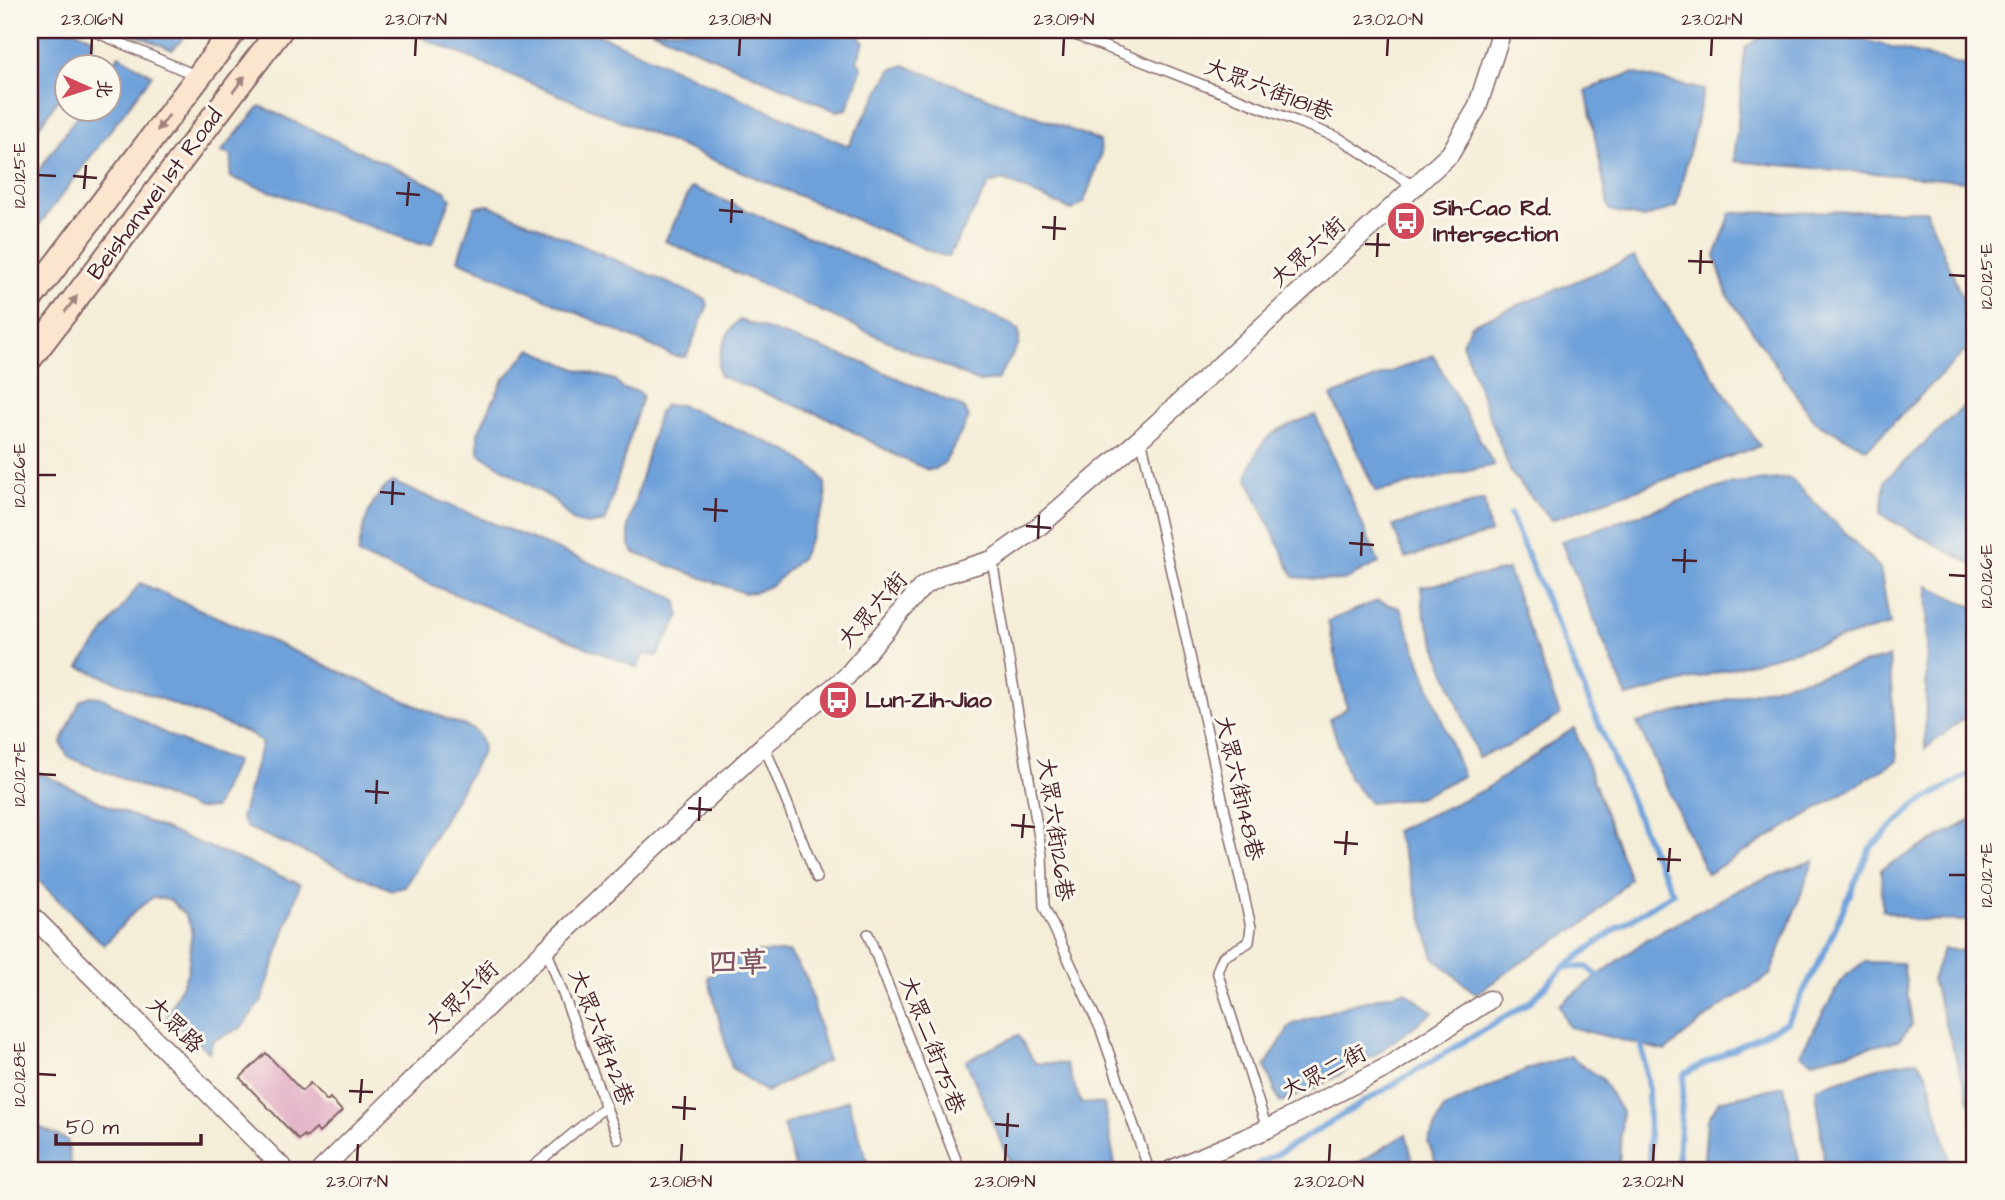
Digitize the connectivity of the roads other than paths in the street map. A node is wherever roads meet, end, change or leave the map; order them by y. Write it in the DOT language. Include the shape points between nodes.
graph roads {
  1 [pos="91,30"];
  2 [pos="234,30"];
  3 [pos="281,30"];
  4 [pos="1062,30"];
  5 [pos="1502,30"];
  6 [pos="198,77"];
  7 [pos="1415,187"];
  8 [pos="104,201"];
  9 [pos="134,222"];
  10 [pos="30,299"];
  11 [pos="30,358"];
  12 [pos="1141,438"];
  13 [pos="992,561"];
  14 [pos="764,745"];
  15 [pos="817,878"];
  16 [pos="30,914"];
  17 [pos="868,934"];
  18 [pos="546,949"];
  19 [pos="1489,1000"];
  20 [pos="606,1105"];
  21 [pos="1266,1129"];
  22 [pos="618,1139"];
  23 [pos="285,1170"];
  24 [pos="321,1170"];
  25 [pos="529,1170"];
  26 [pos="960,1170"];
  27 [pos="1149,1170"];
  28 [pos="1171,1170"];
  1 -- 6 [label="lane"];
  2 -- 6 [label="street, Beishanwei 1st Road"];
  9 -- 3 [label="street, Beishanwei 1st Road, one-way"];
  4 -- 7 [label="lane, 大眾六街181巷" via="1339,138"];
  5 -- 7 [label="street, 大眾六街" via="1477,108 1463,134 1450,154"];
  6 -- 8 [label="street, Beishanwei 1st Road, one-way"];
  7 -- 12 [label="street, 大眾六街"];
  8 -- 9 [label="street"];
  8 -- 10 [label="street, Beishanwei 1st Road"];
  11 -- 9 [label="street, Beishanwei 1st Road, one-way"];
  12 -- 13 [label="street, 大眾六街"];
  12 -- 21 [label="lane, 大眾六街148巷" via="1251,927 1249,942 1223,957 1217,971"];
  13 -- 14 [label="street, 大眾六街" via="942,575 922,587 846,677"];
  13 -- 27 [label="lane, 大眾六街126巷" via="1042,855 1044,906 1101,1030"];
  14 -- 15 [label="lane"];
  14 -- 18 [label="street, 大眾六街"];
  16 -- 23 [label="street, 大眾路"];
  17 -- 26 [label="lane, 大眾二街75巷"];
  18 -- 20 [label="lane, 大眾六街42巷"];
  18 -- 24 [label="street, 大眾六街"];
  19 -- 21 [label="street, 大眾二街" via="1389,1066"];
  20 -- 22 [label="lane, 大眾六街42巷"];
  20 -- 25 [label="lane"];
  21 -- 28 [label="street, 大眾二街"];
}
